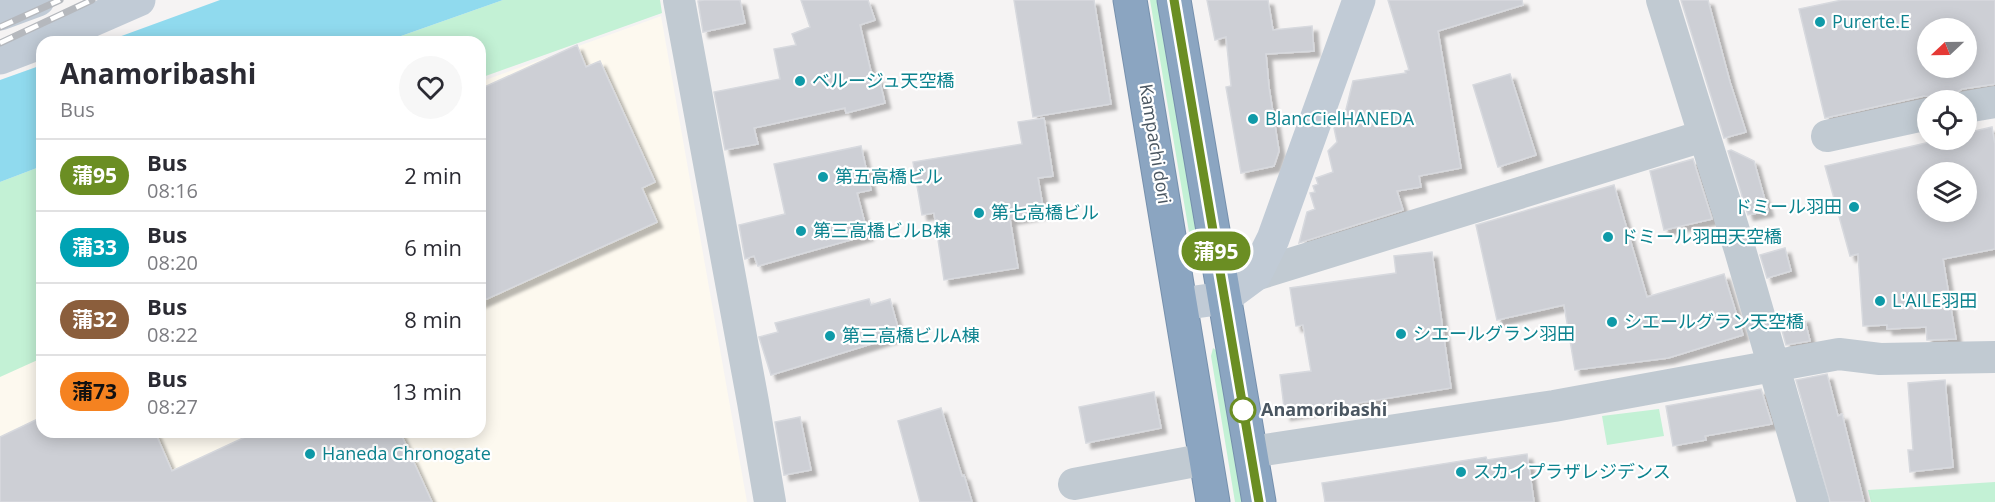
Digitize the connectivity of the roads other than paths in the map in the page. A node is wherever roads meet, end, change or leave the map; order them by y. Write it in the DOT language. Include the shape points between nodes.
graph roads {
  1 [pos="38,0"];
  2 [pos="139,0"];
  3 [pos="679,0"];
  4 [pos="1131,0"];
  5 [pos="1174,0"];
  6 [pos="1359,0"];
  7 [pos="1662,0"];
  8 [pos="0,14"];
  9 [pos="57,36"];
  10 [pos="36,45"];
  11 [pos="0,58"];
  12 [pos="1995,102"];
  13 [pos="1977,105"];
  14 [pos="1917,116"];
  15 [pos="1703,136"];
  16 [pos="1827,136"];
  17 [pos="1255,275"];
  18 [pos="1224,298"];
  19 [pos="1181,304"];
  20 [pos="1995,357"];
  21 [pos="1773,367"];
  22 [pos="1251,452"];
  23 [pos="1206,459"];
  24 [pos="1074,484"];
  25 [pos="770,502"];
  26 [pos="1213,502"];
  27 [pos="1259,502"];
  28 [pos="1813,502"];
  1 -- 8 [label="street"];
  2 -- 9 [label="street"];
  3 -- 25 [label="street"];
  4 -- 19 [label="highway, Kampachi dori"];
  5 -- 18 [label="highway"];
  6 -- 17 [label="street" via="1273,239"];
  7 -- 15 [label="street"];
  10 -- 11 [label="street"];
  12 -- 13 [label="street"];
  14 -- 16 [label="street"];
  15 -- 17 [label="street"];
  15 -- 21 [label="street"];
  17 -- 18 [label="street"];
  18 -- 19 [label="street"];
  18 -- 22 [label="highway"];
  19 -- 23 [label="highway, Kampachi dori"];
  20 -- 21 [label="street" via="1880,359 1839,354"];
  21 -- 22 [label="street" via="1554,406"];
  21 -- 28 [label="street"];
  22 -- 27 [label="highway"];
  23 -- 24 [label="street"];
  23 -- 26 [label="highway, Kampachi dori"];
}
